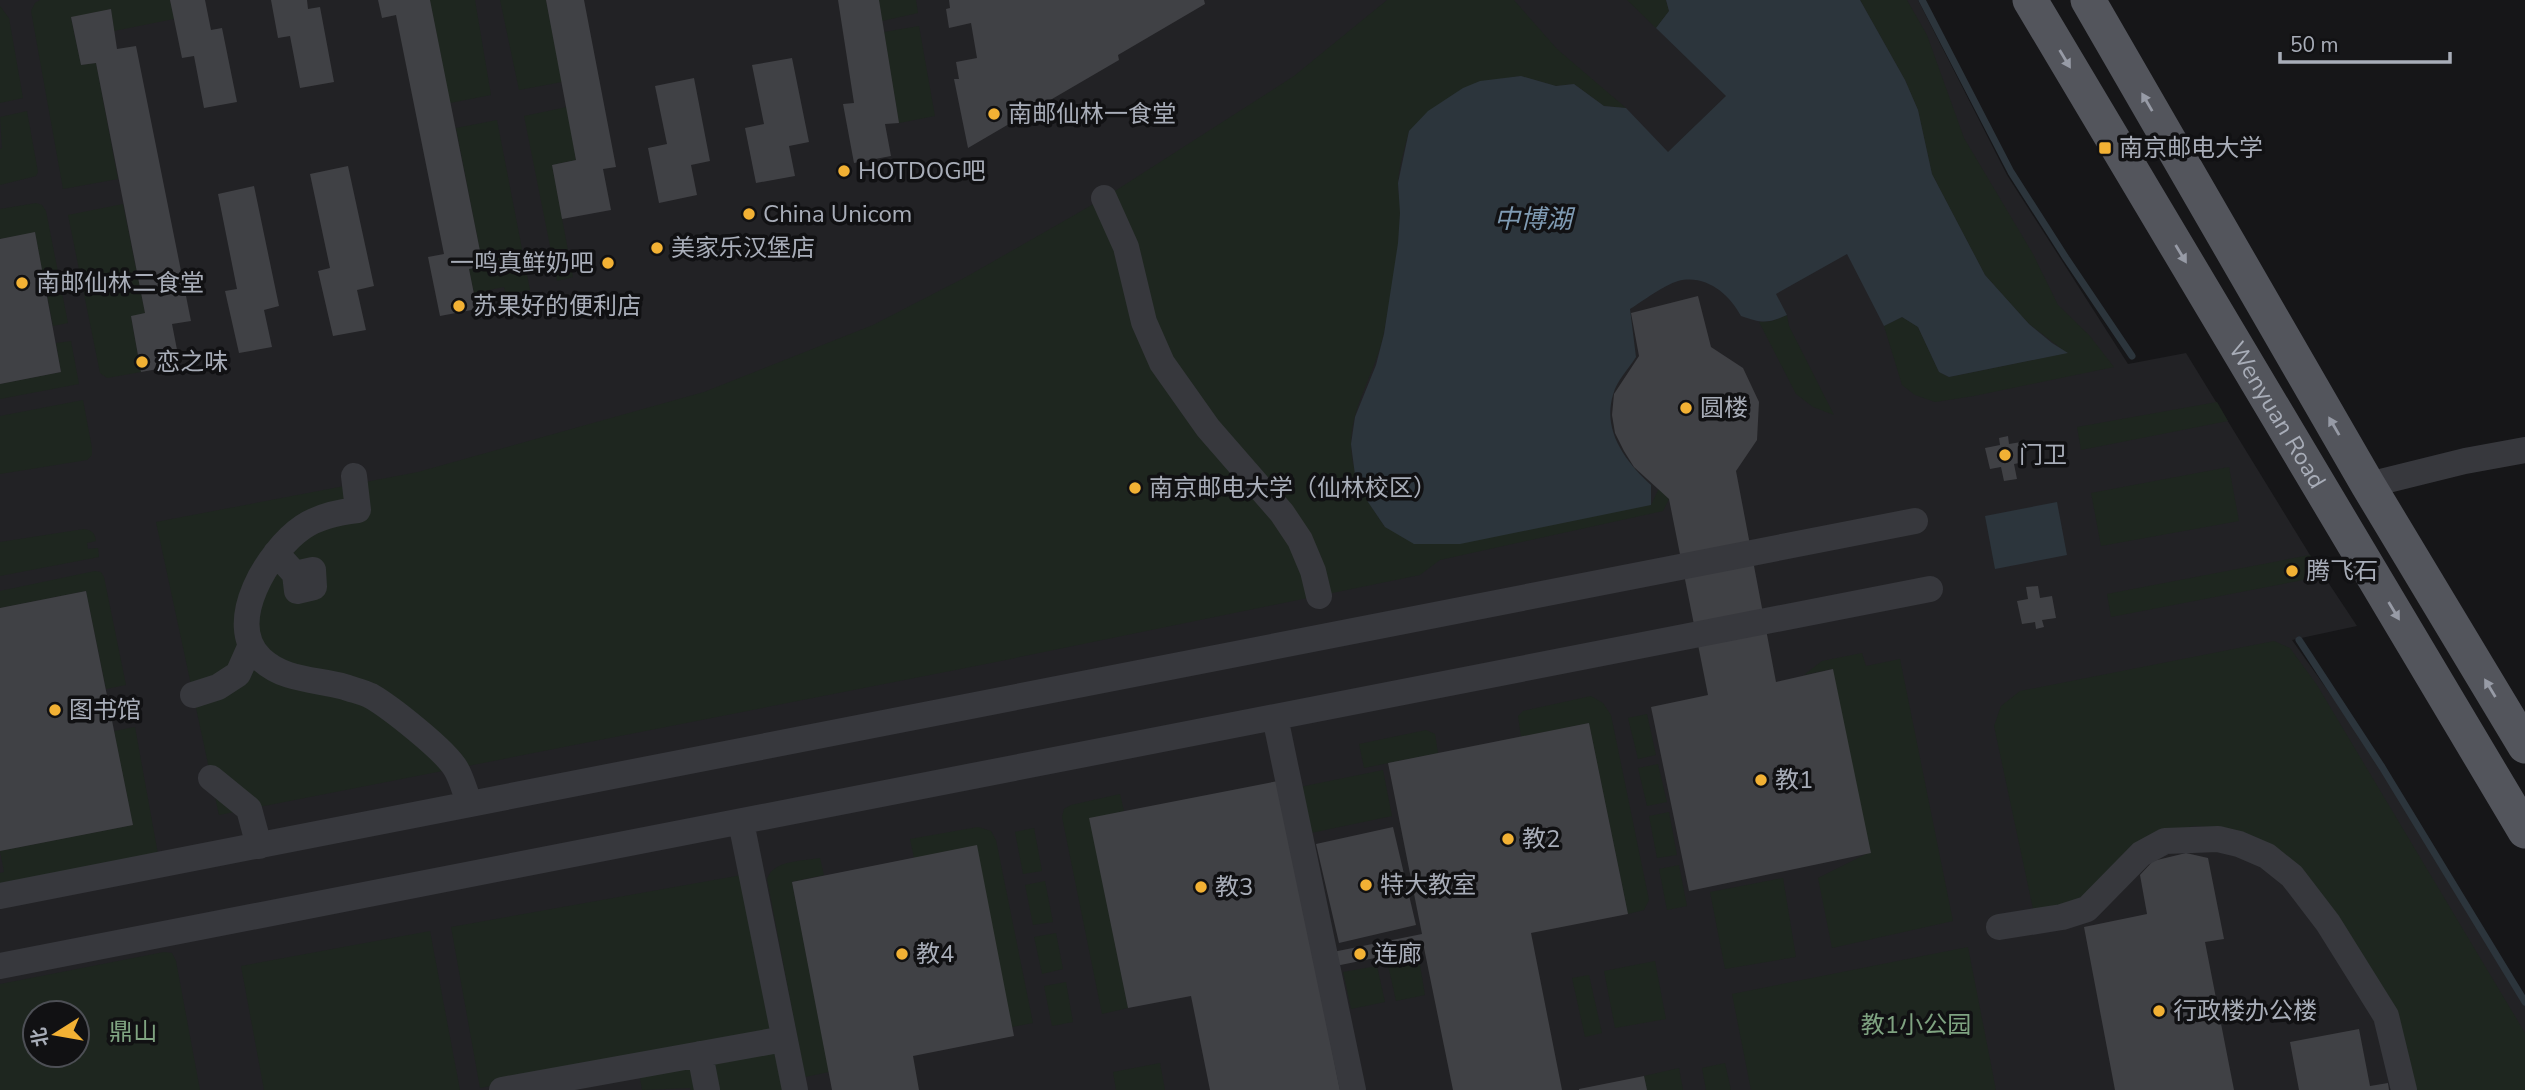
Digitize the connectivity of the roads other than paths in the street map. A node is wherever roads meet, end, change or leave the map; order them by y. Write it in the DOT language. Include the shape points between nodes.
graph roads {
  1 [pos="2030,0"];
  2 [pos="2088,0"];
  3 [pos="1104,198"];
  4 [pos="2525,450"];
  5 [pos="354,476"];
  6 [pos="2368,485"];
  7 [pos="1915,521"];
  8 [pos="276,553"];
  9 [pos="295,574"];
  10 [pos="1930,589"];
  11 [pos="1319,596"];
  12 [pos="250,647"];
  13 [pos="193,695"];
  14 [pos="1275,717"];
  15 [pos="2525,747"];
  16 [pos="211,778"];
  17 [pos="470,804"];
  18 [pos="741,822"];
  19 [pos="2525,831"];
  20 [pos="259,846"];
  21 [pos="0,896"];
  22 [pos="1999,927"];
  23 [pos="0,966"];
  24 [pos="784,1039"];
  25 [pos="700,1054"];
  26 [pos="502,1090"];
  27 [pos="707,1090"];
  28 [pos="794,1090"];
  29 [pos="1353,1090"];
  30 [pos="2404,1090"];
  1 -- 19 [label="main road, Wenyuan Road, one-way"];
  6 -- 2 [label="main road, Wenyuan Road, one-way"];
  3 -- 11 [label="street" via="1126,247 1144,322 1162,363 1208,428 1282,513 1300,540"];
  4 -- 6 [label="street"];
  5 -- 8 [label="street" via="358,510 332,514 304,526"];
  15 -- 6 [label="main road, Wenyuan Road, one-way"];
  7 -- 17 [label="street"];
  8 -- 9 [label="street"];
  8 -- 12 [label="street" via="257,581 247,628"];
  10 -- 14 [label="street"];
  12 -- 13 [label="street" via="238,674"];
  12 -- 17 [label="street" via="262,661 300,680 370,696 440,751 456,769"];
  14 -- 18 [label="street"];
  14 -- 29 [label="street"];
  16 -- 20 [label="street" via="249,809"];
  17 -- 20 [label="street"];
  18 -- 23 [label="street"];
  18 -- 24 [label="street"];
  20 -- 21 [label="street"];
  22 -- 30 [label="street" via="2087,909 2141,854 2165,841 2218,839 2239,844 2267,856 2292,876 2328,923 2386,1016"];
  24 -- 25 [label="street"];
  24 -- 28 [label="street"];
  25 -- 26 [label="street"];
  25 -- 27 [label="street"];
}
